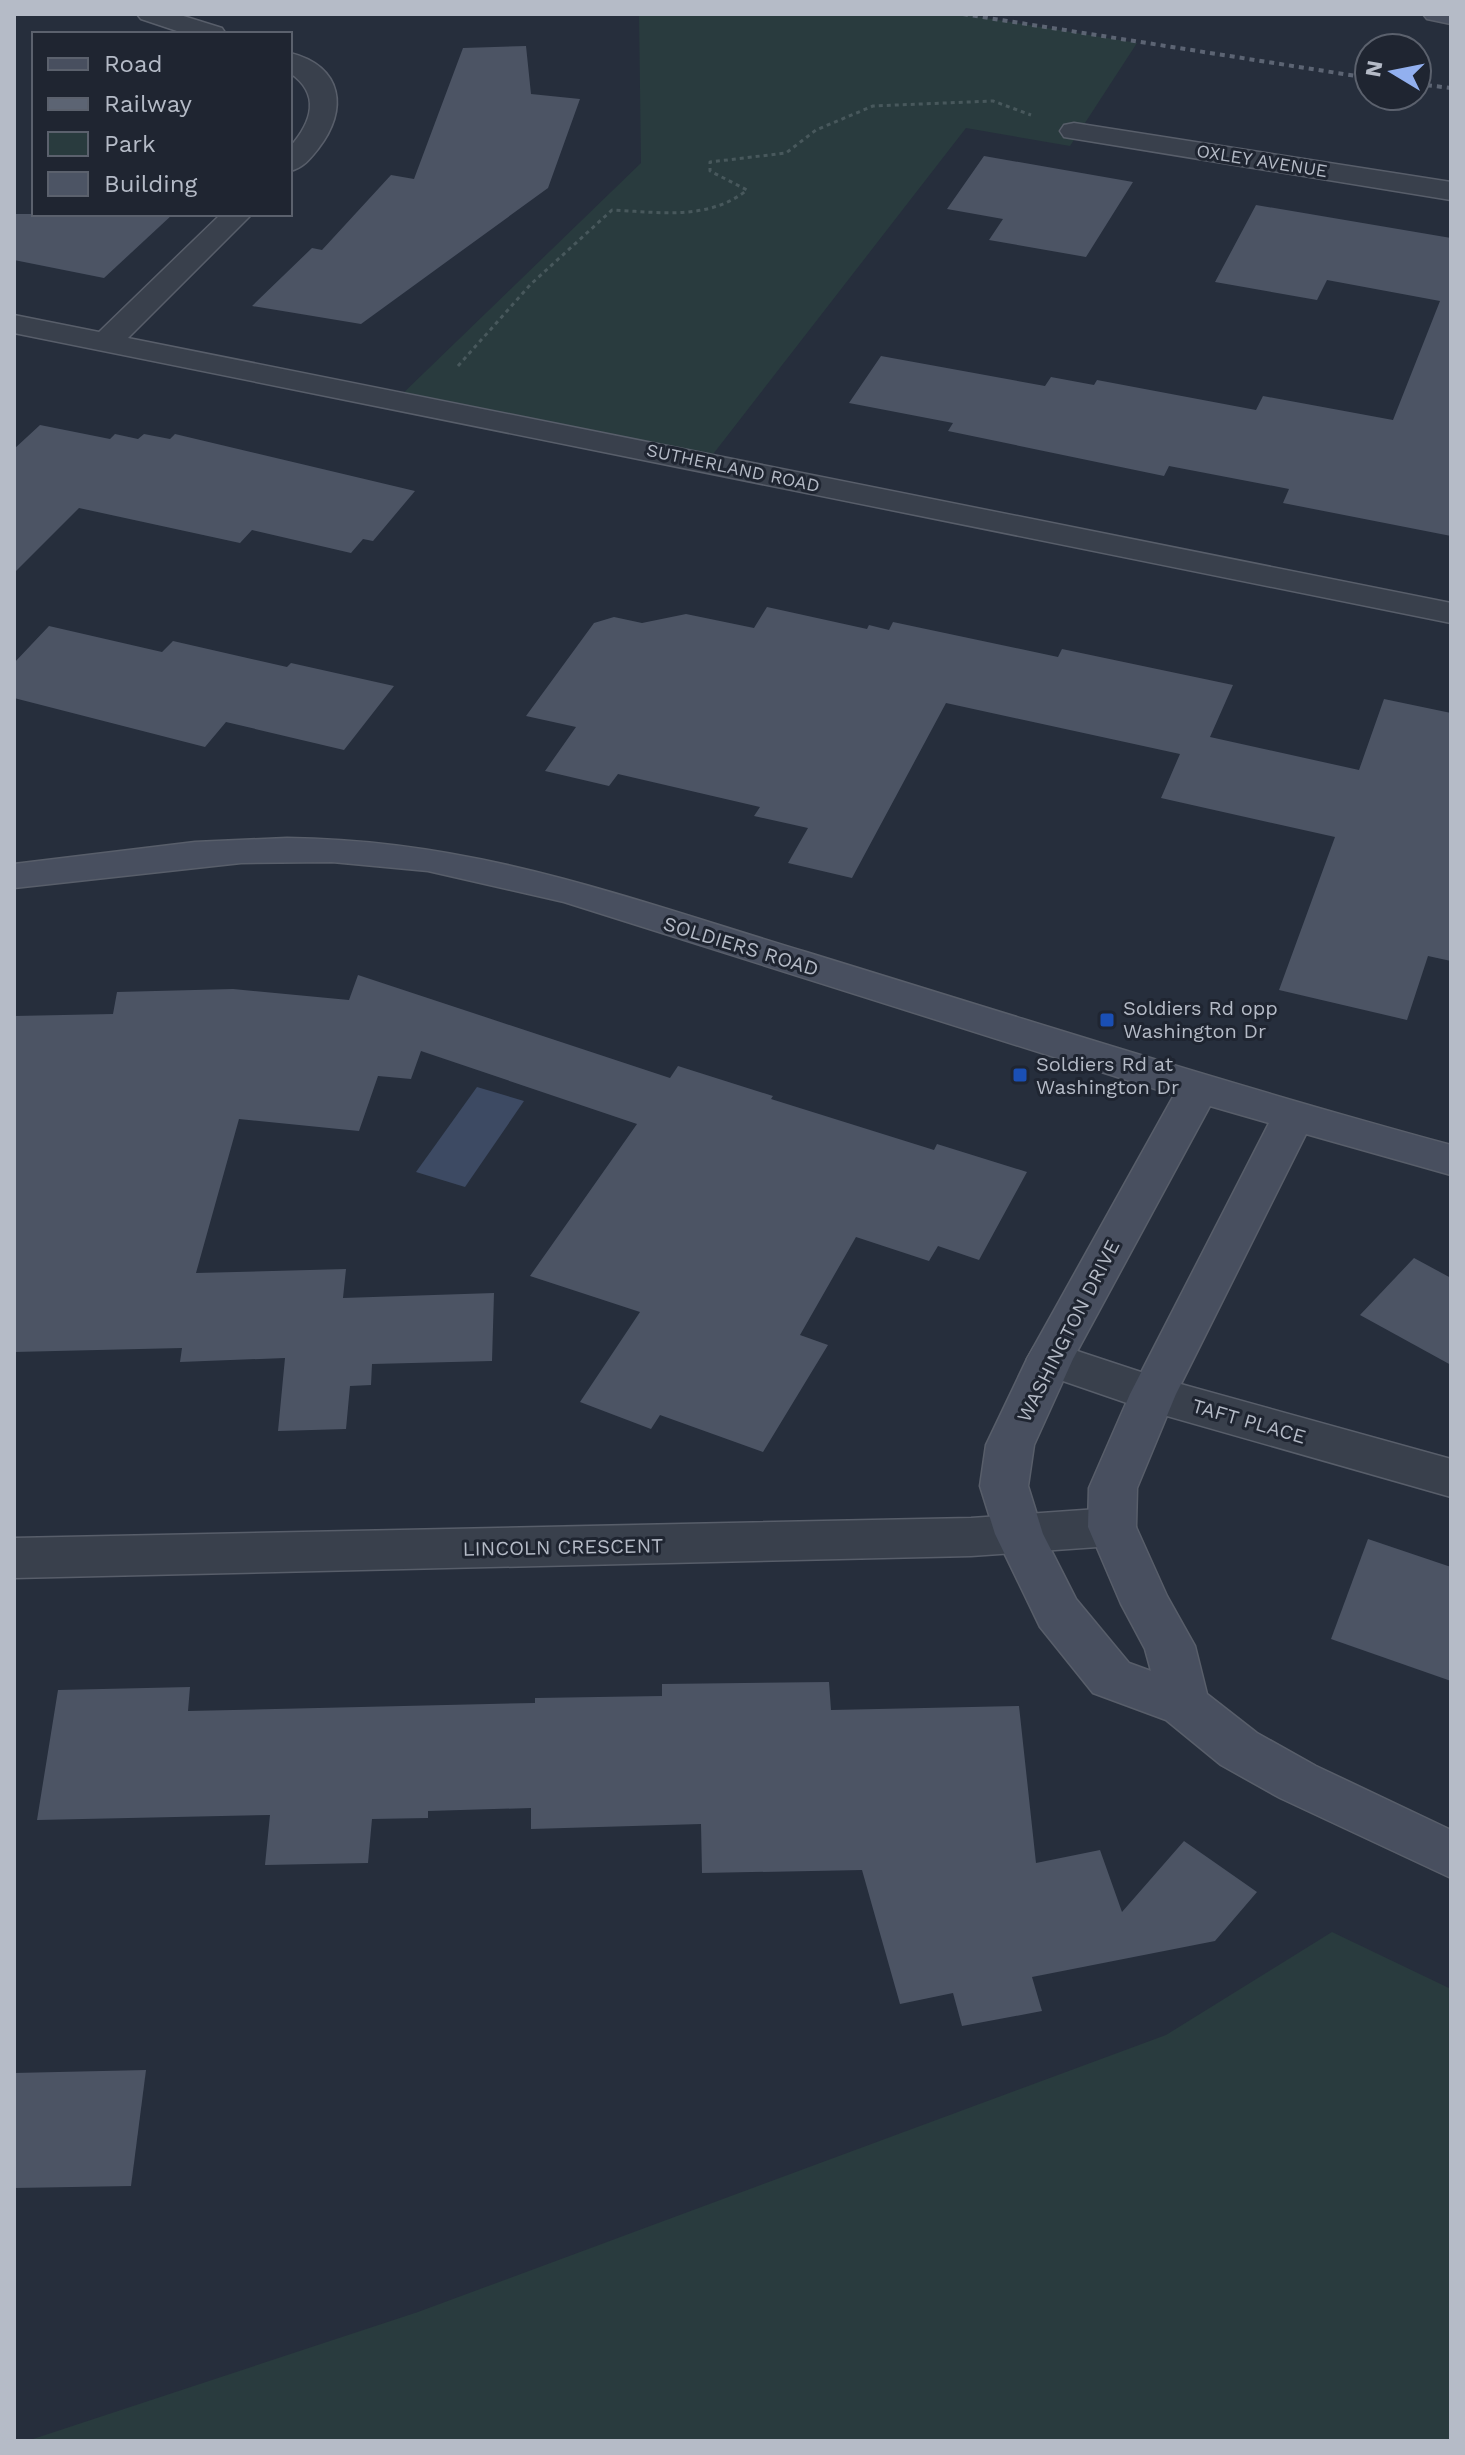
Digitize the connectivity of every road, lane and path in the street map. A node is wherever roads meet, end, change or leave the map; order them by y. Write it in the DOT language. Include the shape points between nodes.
graph roads {
  1 [pos="150,14"];
  2 [pos="1436,14"];
  3 [pos="1451,16"];
  4 [pos="207,32"];
  5 [pos="292,62"];
  6 [pos="1074,131"];
  7 [pos="292,161"];
  8 [pos="1451,191"];
  9 [pos="236,216"];
  10 [pos="14,324"];
  11 [pos="106,342"];
  12 [pos="422,406"];
  13 [pos="1451,613"];
  14 [pos="14,876"];
  15 [pos="1199,1087"];
  16 [pos="1293,1117"];
  17 [pos="1451,1160"];
  18 [pos="1050,1359"];
  19 [pos="1153,1394"];
  20 [pos="1451,1478"];
  21 [pos="1112,1527"];
  22 [pos="1019,1534"];
  23 [pos="14,1558"];
  24 [pos="1184,1705"];
  25 [pos="1451,1855"];
  1 -- 4 [label="street"];
  2 -- 3 [label="street"];
  5 -- 7 [label="street" via="315,78 327,109 319,129"];
  6 -- 8 [label="street, OXLEY AVENUE"];
  6 -- 12 [label="path" via="993,101 873,106 816,130 786,153 710,162 710,171 747,190 734,204 702,211 612,210 531,284"];
  9 -- 11 [label="street"];
  10 -- 11 [label="street, SUTHERLAND ROAD"];
  11 -- 12 [label="street, SUTHERLAND ROAD"];
  12 -- 13 [label="street, SUTHERLAND ROAD"];
  14 -- 15 [label="street, SOLDIERS ROAD" via="272,850 431,860 627,910"];
  15 -- 16 [label="street, SOLDIERS ROAD"];
  15 -- 18 [label="street, WASHINGTON DRIVE"];
  16 -- 17 [label="street, SOLDIERS ROAD"];
  16 -- 19 [label="street"];
  18 -- 19 [label="street, TAFT PLACE"];
  18 -- 22 [label="street, WASHINGTON DRIVE" via="1010,1445 1004,1486"];
  19 -- 20 [label="street, TAFT PLACE"];
  19 -- 21 [label="street" via="1113,1488"];
  21 -- 22 [label="street, LINCOLN CRESCENT"];
  21 -- 24 [label="street" via="1170,1646"];
  22 -- 23 [label="street, LINCOLN CRESCENT"];
  22 -- 24 [label="street, WASHINGTON DRIVE" via="1058,1613 1111,1678"];
  24 -- 25 [label="street, WASHINGTON DRIVE" via="1239,1749"];
}
